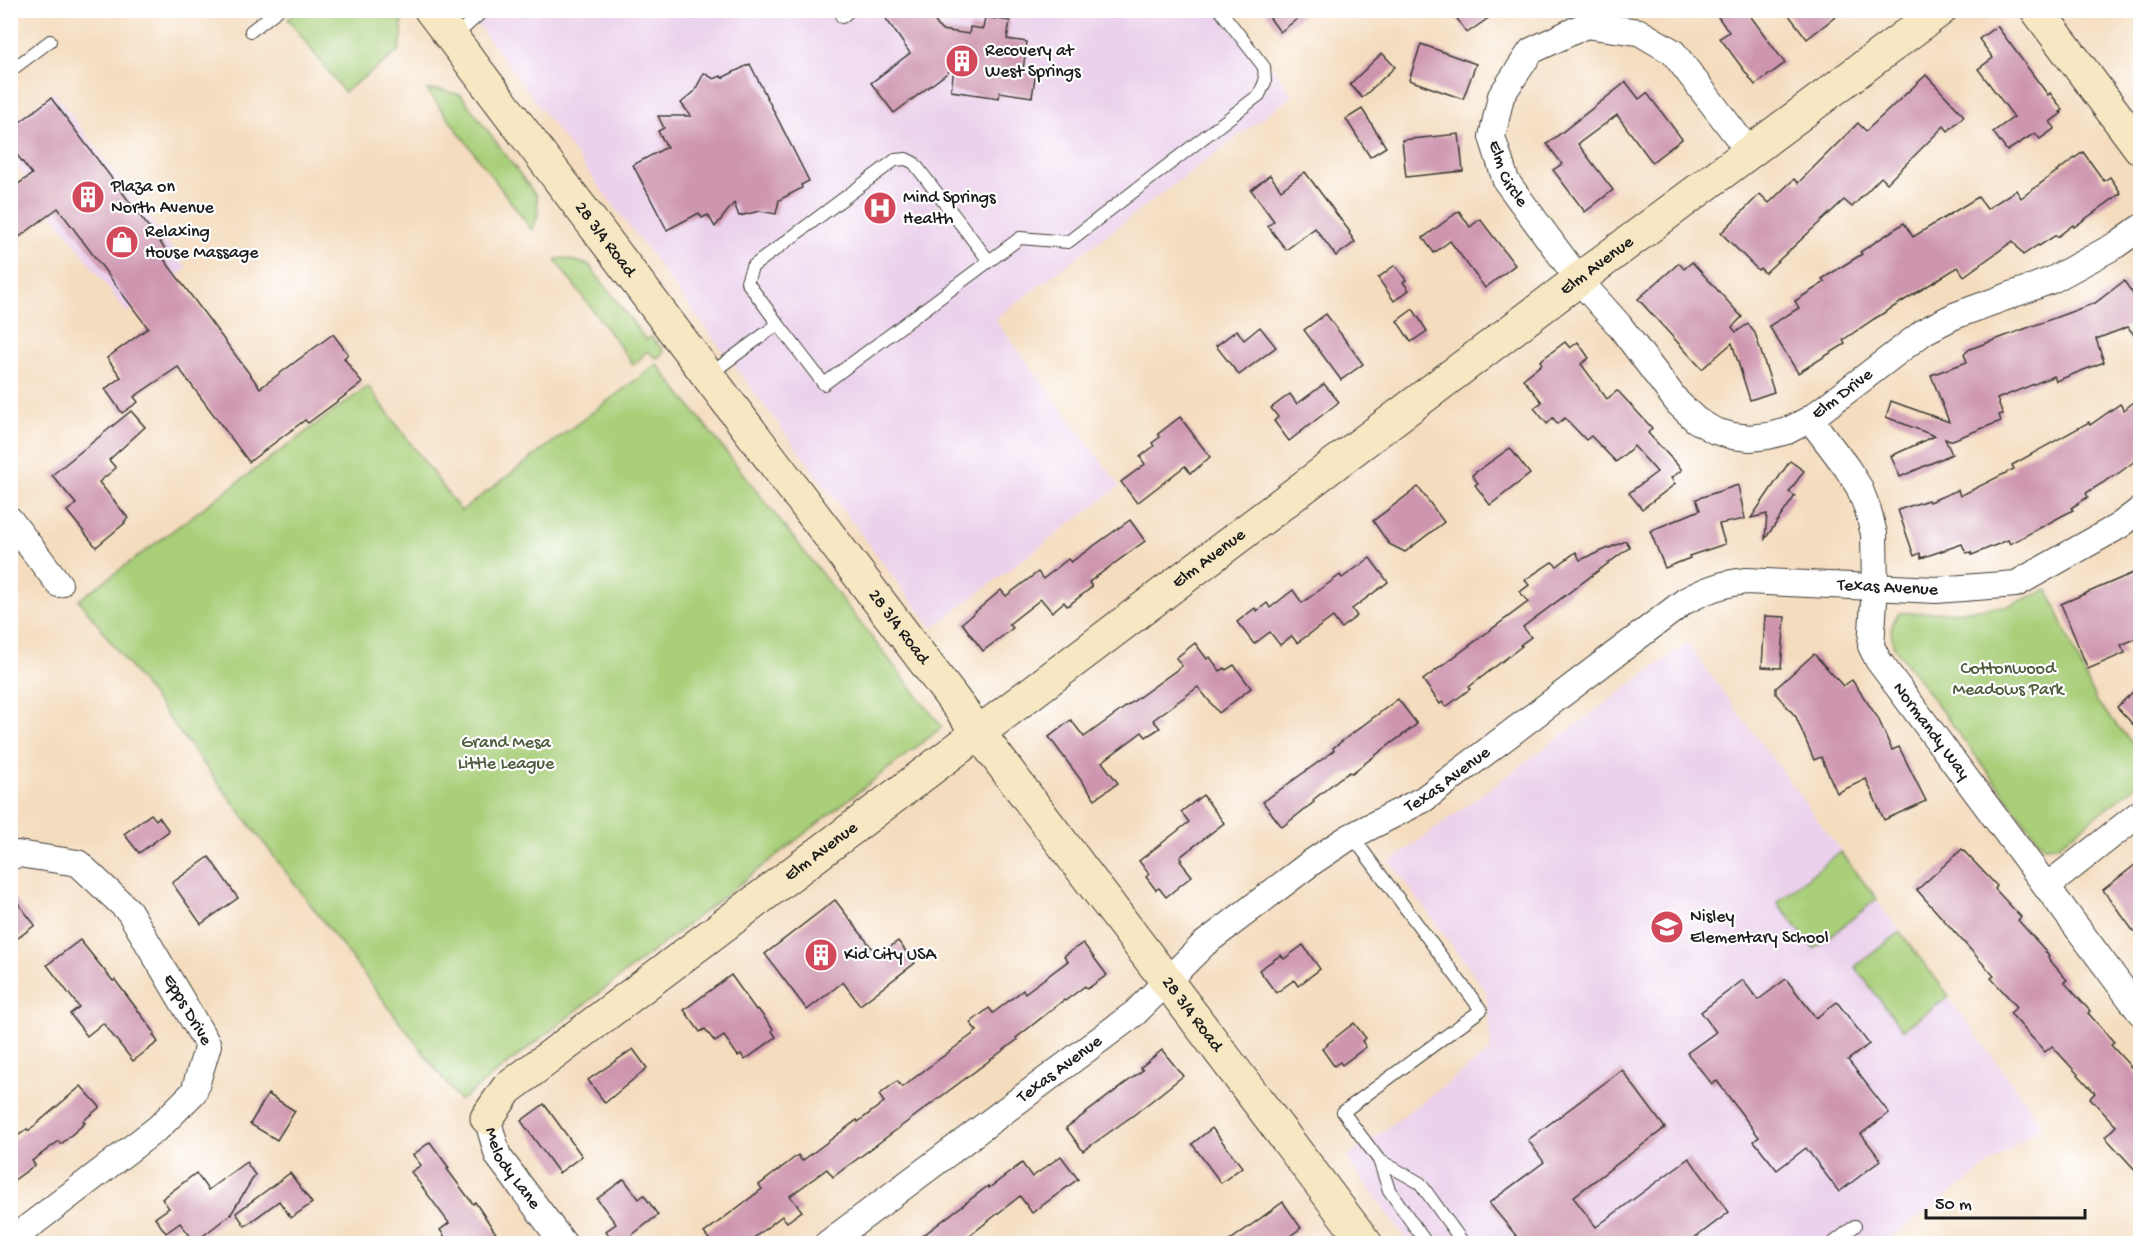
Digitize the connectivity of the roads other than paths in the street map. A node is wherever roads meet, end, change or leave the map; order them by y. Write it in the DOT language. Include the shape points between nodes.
graph roads {
  1 [pos="278,10"];
  2 [pos="431,10"];
  3 [pos="483,10"];
  4 [pos="1220,10"];
  5 [pos="1940,10"];
  6 [pos="2037,10"];
  7 [pos="251,31"];
  8 [pos="452,38"];
  9 [pos="50,41"];
  10 [pos="10,71"];
  11 [pos="2140,148"];
  12 [pos="1749,153"];
  13 [pos="2140,228"];
  14 [pos="989,261"];
  15 [pos="1580,280"];
  16 [pos="778,324"];
  17 [pos="708,376"];
  18 [pos="1810,419"];
  19 [pos="2140,510"];
  20 [pos="10,520"];
  21 [pos="59,584"];
  22 [pos="1875,586"];
  23 [pos="979,733"];
  24 [pos="2140,813"];
  25 [pos="1352,836"];
  26 [pos="10,857"];
  27 [pos="2046,887"];
  28 [pos="1167,981"];
  29 [pos="2140,1012"];
  30 [pos="487,1118"];
  31 [pos="1379,1160"];
  32 [pos="1855,1226"];
  33 [pos="10,1241"];
  34 [pos="1363,1242"];
  35 [pos="564,1244"];
  36 [pos="827,1244"];
  37 [pos="1427,1244"];
  38 [pos="1464,1244"];
  39 [pos="1832,1244"];
  1 -- 7 [label="lane"];
  2 -- 8 [label="street, 28 3/4 Road"];
  3 -- 8 [label="lane"];
  4 -- 14 [label="lane" via="1264,67 1265,82 1259,95 1068,242 1020,238"];
  5 -- 12 [label="street, Elm Avenue"];
  6 -- 11 [label="street"];
  8 -- 17 [label="street, 28 3/4 Road"];
  9 -- 10 [label="lane"];
  12 -- 15 [label="street, Elm Avenue"];
  12 -- 15 [label="street, Elm Circle" via="1673,52 1639,32 1586,25 1531,51 1501,96 1492,136 1506,181"];
  13 -- 18 [label="street, Elm Drive" via="2052,280 1954,316 1925,331"];
  14 -- 16 [label="lane" via="824,384"];
  14 -- 16 [label="lane" via="914,163 896,160 752,267 747,282"];
  15 -- 18 [label="street, Elm Drive" via="1678,403 1696,420 1715,431 1750,438 1787,431"];
  15 -- 23 [label="street, Elm Avenue"];
  16 -- 17 [label="lane"];
  17 -- 23 [label="street, 28 3/4 Road"];
  18 -- 22 [label="street, Normandy Way" via="1847,468 1868,510 1874,534"];
  19 -- 22 [label="street, Texas Avenue" via="2016,584 1936,591"];
  20 -- 21 [label="street"];
  22 -- 25 [label="street, Texas Avenue" via="1746,581 1707,589 1685,601 1424,799"];
  22 -- 27 [label="street, Normandy Way" via="1870,646"];
  23 -- 28 [label="street, 28 3/4 Road"];
  23 -- 30 [label="street, Elm Avenue" via="507,1089"];
  24 -- 27 [label="street"];
  25 -- 28 [label="street, Texas Avenue" via="1203,944"];
  25 -- 31 [label="lane" via="1481,1010 1343,1112"];
  26 -- 33 [label="street, Epps Drive" via="18,854 78,863 129,911 208,1045 194,1092 159,1127"];
  27 -- 29 [label="street, Normandy Way"];
  28 -- 34 [label="street, 28 3/4 Road"];
  28 -- 36 [label="street, Texas Avenue" via="1135,1013"];
  30 -- 35 [label="street, Melody Lane" via="498,1156"];
  31 -- 37 [label="lane" via="1389,1190"];
  31 -- 38 [label="lane" via="1420,1183"];
  32 -- 39 [label="lane"];
}
